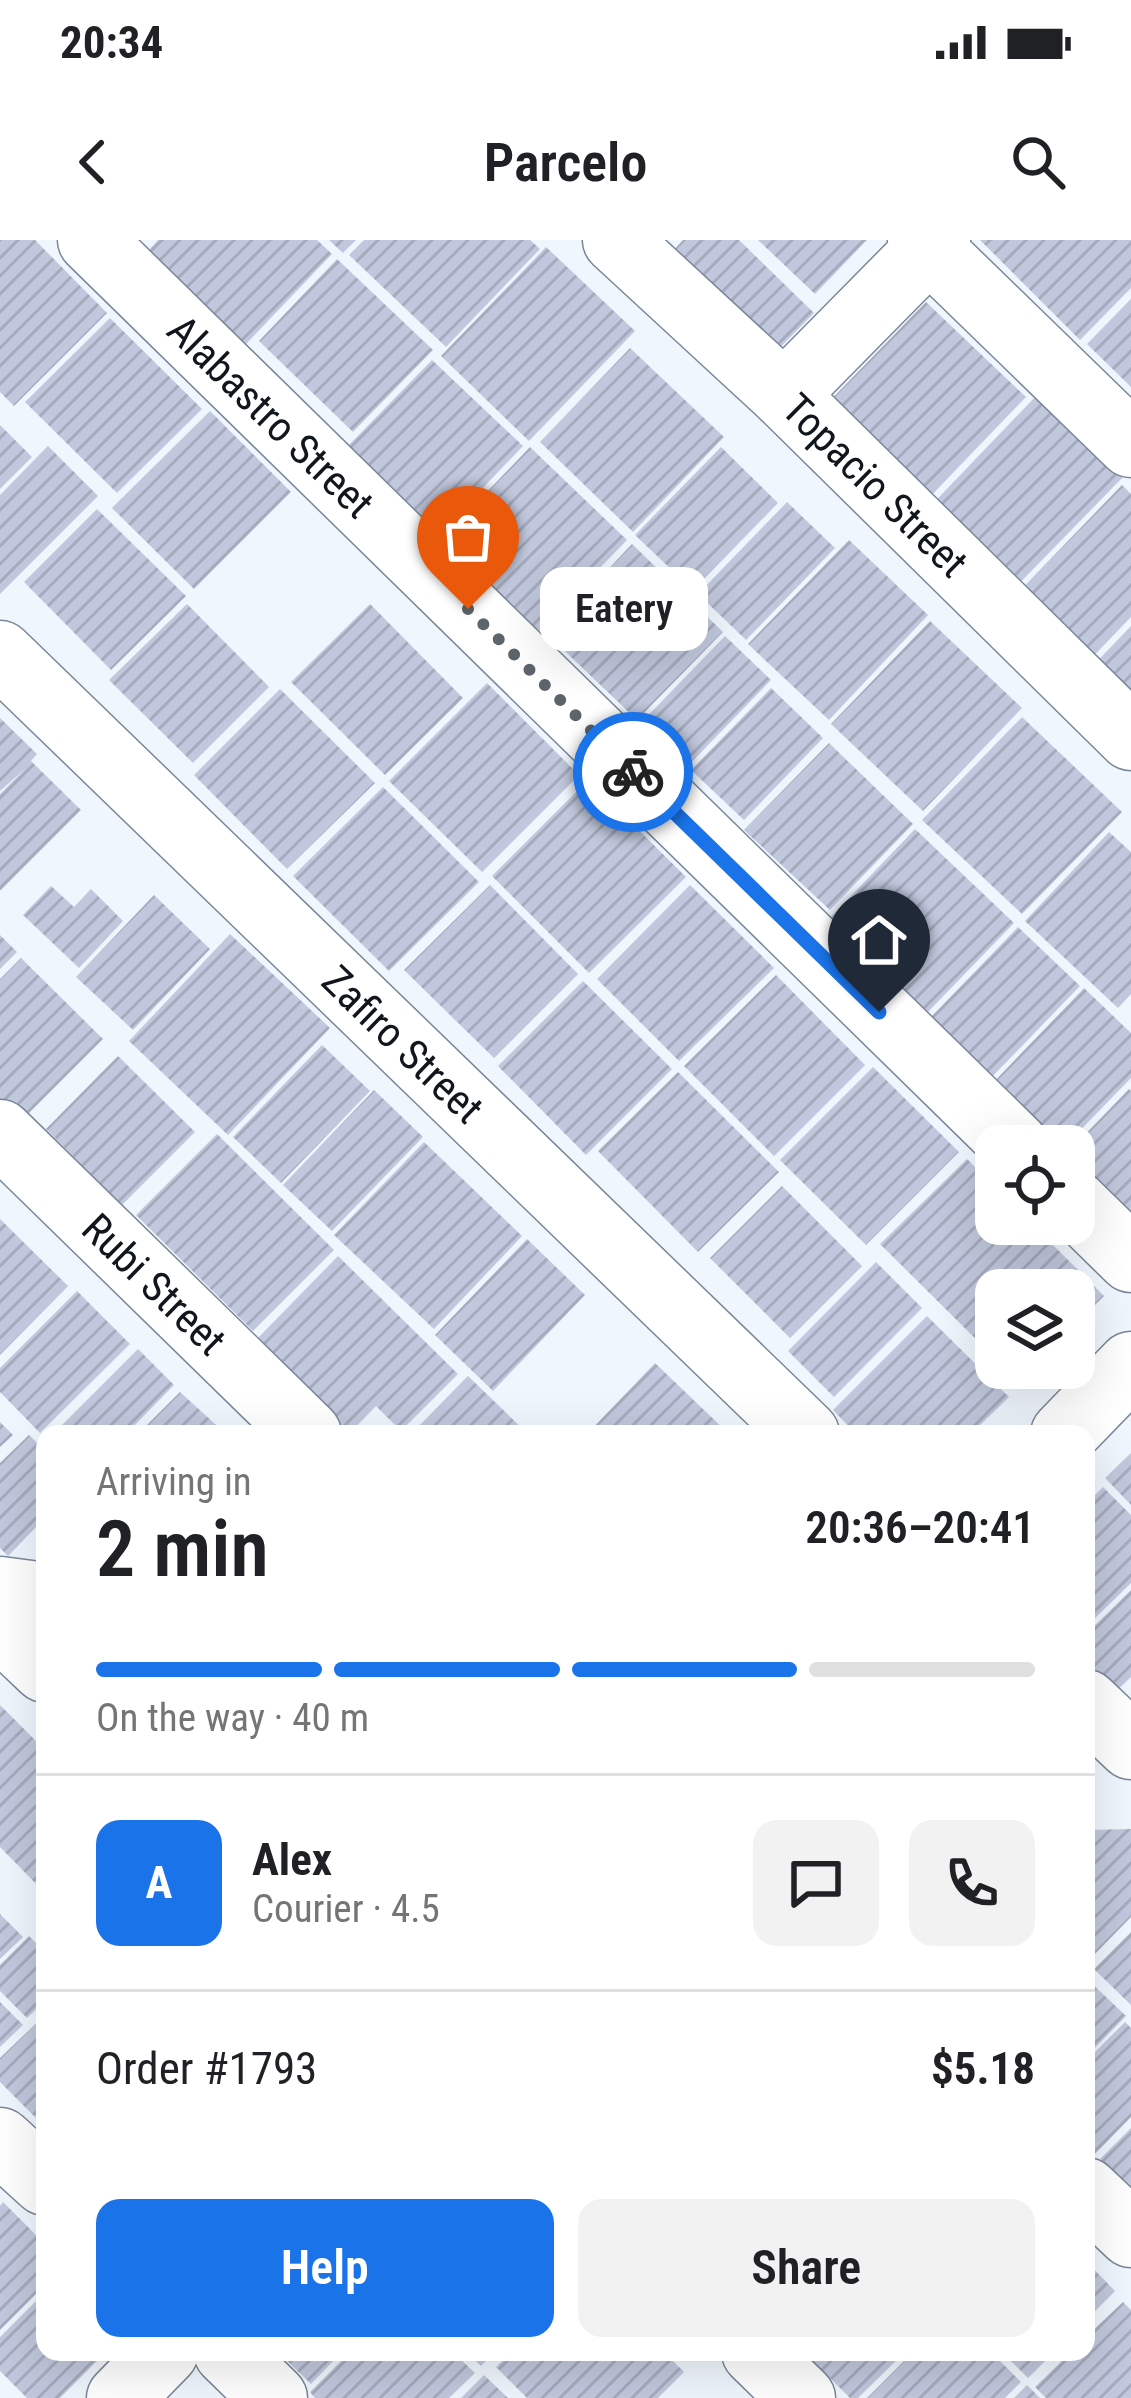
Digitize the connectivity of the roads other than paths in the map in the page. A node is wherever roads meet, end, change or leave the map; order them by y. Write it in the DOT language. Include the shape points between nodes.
graph roads {
  1 [pos="91,240"];
  2 [pos="616,240"];
  3 [pos="929,243"];
  4 [pos="784,395"];
  5 [pos="1131,444"];
  6 [pos="0,654"];
  7 [pos="1131,737"];
  8 [pos="995,1125"];
  9 [pos="0,1133"];
  10 [pos="1095,1224"];
  11 [pos="1131,1259"];
  12 [pos="1131,1365"];
  13 [pos="299,1425"];
  14 [pos="797,1425"];
  15 [pos="1073,1425"];
  16 [pos="0,1589"];
  17 [pos="36,1595"];
  18 [pos="0,1626"];
  19 [pos="36,1660"];
  20 [pos="1095,1712"];
  21 [pos="1131,1746"];
  22 [pos="0,2140"];
  23 [pos="36,2174"];
  24 [pos="1095,2200"];
  25 [pos="1131,2234"];
  26 [pos="156,2361"];
  27 [pos="235,2361"];
  28 [pos="764,2361"];
  29 [pos="120,2398"];
  30 [pos="274,2398"];
  31 [pos="802,2398"];
  1 -- 8 [label="street, Alabastro Street"];
  2 -- 4 [label="street, Topacio Street"];
  3 -- 4 [label="street"];
  3 -- 5 [label="street"];
  4 -- 7 [label="street, Topacio Street"];
  6 -- 14 [label="street, Zafiro Street"];
  9 -- 13 [label="street, Rubi Street"];
  10 -- 11 [label="street"];
  12 -- 15 [label="street"];
  16 -- 17 [label="street"];
  18 -- 19 [label="street"];
  20 -- 21 [label="street"];
  22 -- 23 [label="street"];
  24 -- 25 [label="street"];
  26 -- 29 [label="street"];
  27 -- 30 [label="street"];
  28 -- 31 [label="street"];
}
